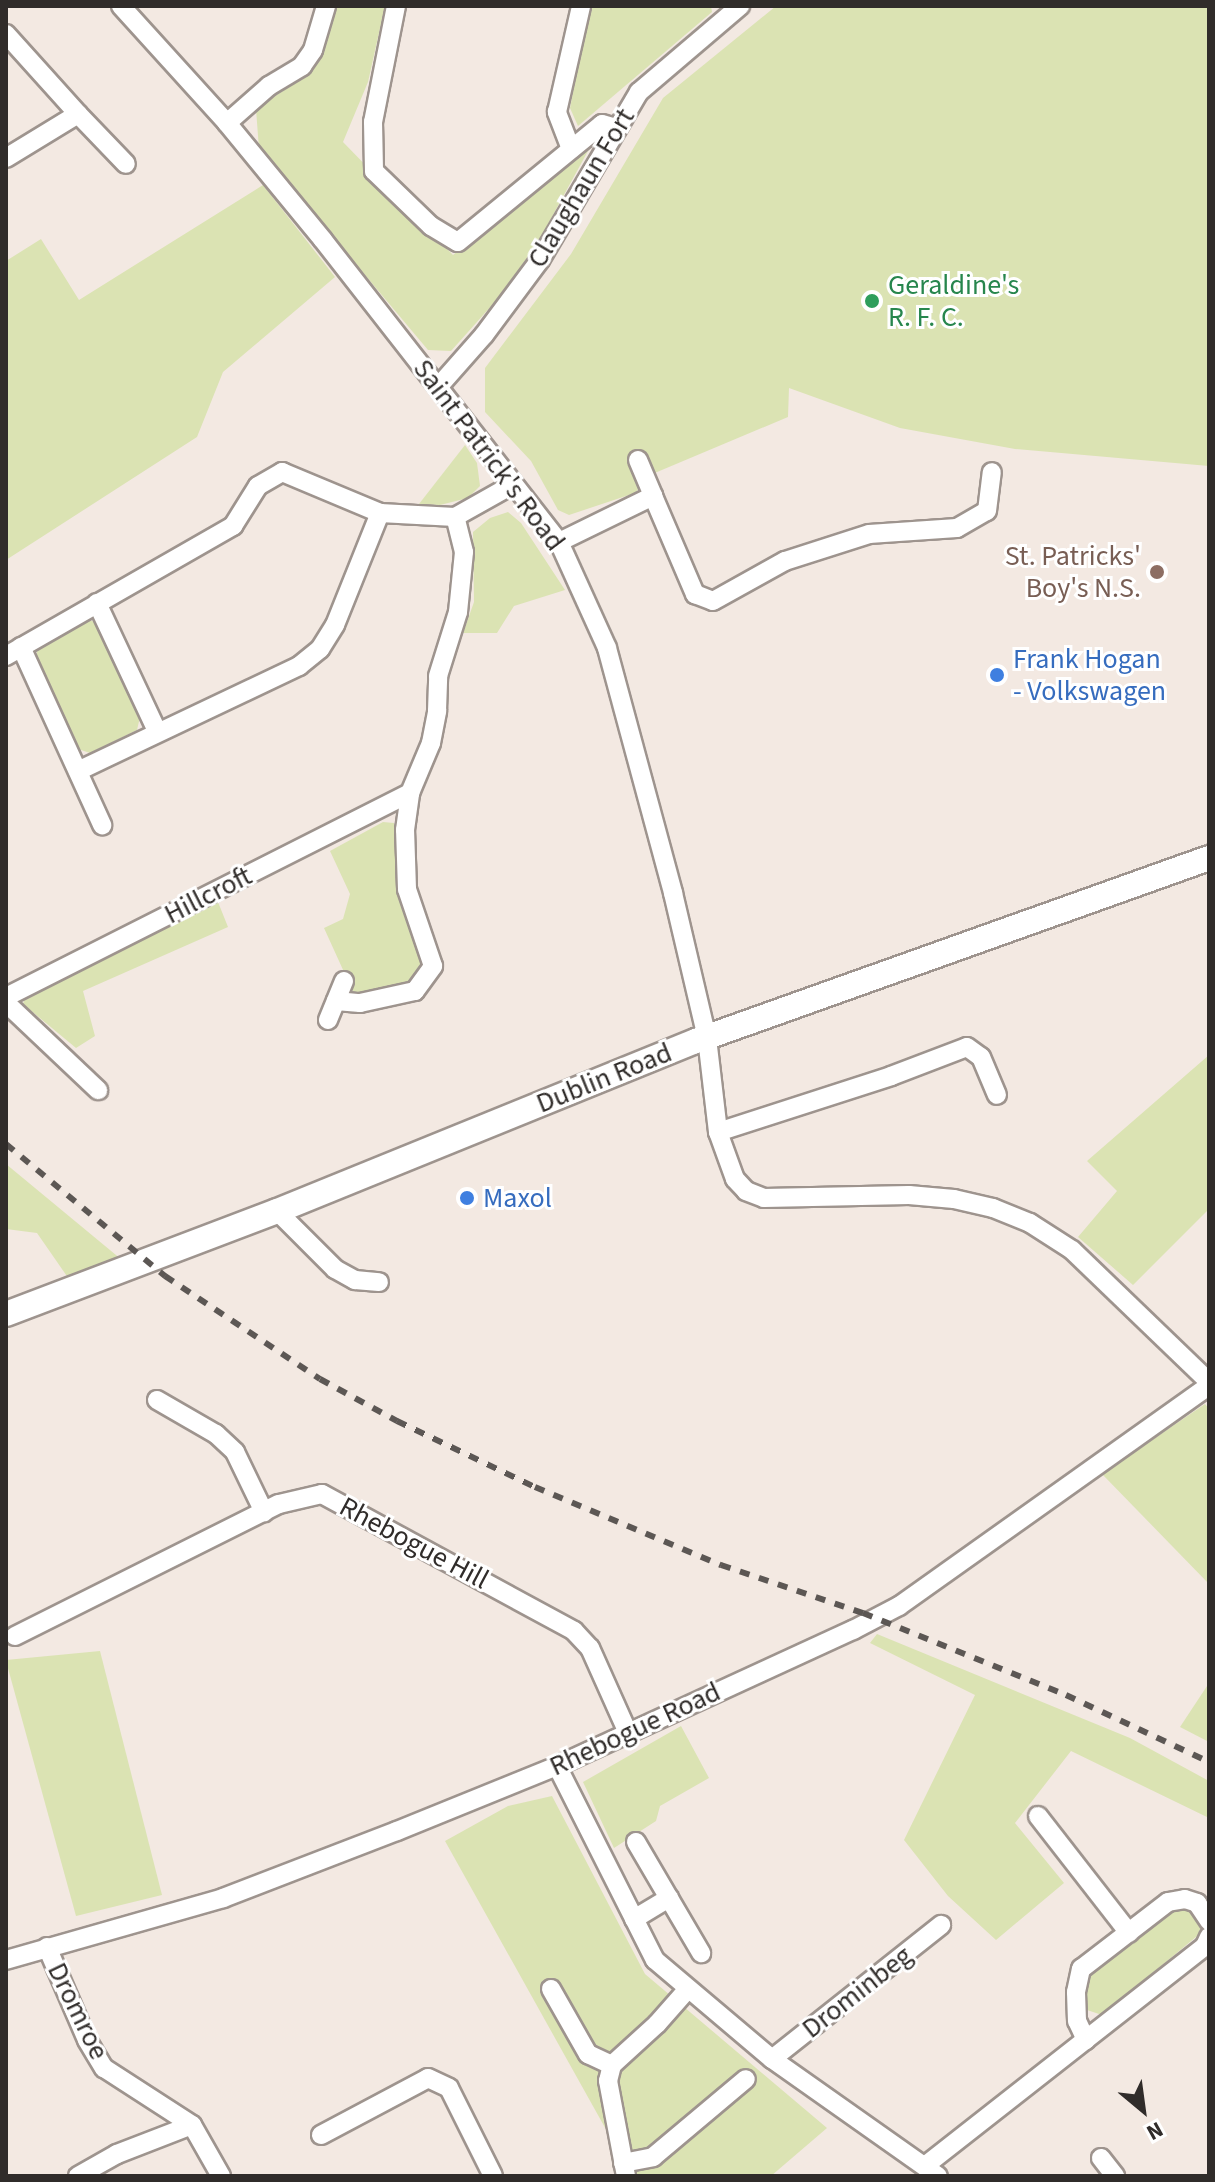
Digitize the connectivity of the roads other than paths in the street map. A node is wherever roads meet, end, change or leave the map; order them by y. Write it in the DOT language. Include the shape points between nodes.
graph roads {
  1 [pos="121,6"];
  2 [pos="326,6"];
  3 [pos="396,6"];
  4 [pos="581,6"];
  5 [pos="733,8"];
  6 [pos="6,34"];
  7 [pos="78,114"];
  8 [pos="227,123"];
  9 [pos="616,128"];
  10 [pos="571,149"];
  11 [pos="6,158"];
  12 [pos="126,164"];
  13 [pos="439,386"];
  14 [pos="638,460"];
  15 [pos="992,472"];
  16 [pos="512,485"];
  17 [pos="653,496"];
  18 [pos="380,513"];
  19 [pos="455,517"];
  20 [pos="559,542"];
  21 [pos="97,603"];
  22 [pos="14,652"];
  23 [pos="157,731"];
  24 [pos="78,771"];
  25 [pos="410,793"];
  26 [pos="102,825"];
  27 [pos="1209,858"];
  28 [pos="344,981"];
  29 [pos="6,997"];
  30 [pos="336,1001"];
  31 [pos="6,1003"];
  32 [pos="328,1020"];
  33 [pos="707,1038"];
  34 [pos="98,1090"];
  35 [pos="997,1095"];
  36 [pos="718,1132"];
  37 [pos="277,1211"];
  38 [pos="379,1282"];
  39 [pos="6,1314"];
  40 [pos="1209,1384"];
  41 [pos="157,1400"];
  42 [pos="264,1512"];
  43 [pos="15,1636"];
  44 [pos="628,1733"];
  45 [pos="557,1766"];
  46 [pos="1038,1816"];
  47 [pos="636,1842"];
  48 [pos="669,1898"];
  49 [pos="634,1919"];
  50 [pos="1209,1921"];
  51 [pos="941,1925"];
  52 [pos="1129,1933"];
  53 [pos="1209,1937"];
  54 [pos="47,1947"];
  55 [pos="701,1953"];
  56 [pos="6,1960"];
  57 [pos="551,1989"];
  58 [pos="687,1990"];
  59 [pos="1086,2040"];
  60 [pos="772,2059"];
  61 [pos="612,2065"];
  62 [pos="746,2079"];
  63 [pos="192,2125"];
  64 [pos="321,2135"];
  65 [pos="1101,2158"];
  66 [pos="625,2169"];
  67 [pos="932,2172"];
  68 [pos="78,2176"];
  69 [pos="221,2176"];
  70 [pos="493,2176"];
  71 [pos="1115,2176"];
  1 -- 8 [label="street, Saint Patrick's Road"];
  2 -- 8 [label="street" via="313,50 302,66 269,86"];
  3 -- 10 [label="street" via="373,122 374,171 431,226 458,242"];
  4 -- 10 [label="street" via="557,112"];
  5 -- 9 [label="street, Claughaun Fort" via="639,92"];
  6 -- 7 [label="street"];
  7 -- 11 [label="street"];
  7 -- 12 [label="street"];
  8 -- 13 [label="street, Saint Patrick's Road"];
  9 -- 10 [label="street" via="602,124"];
  9 -- 13 [label="street, Claughaun Fort" via="540,260"];
  13 -- 16 [label="street, Saint Patrick's Road"];
  14 -- 17 [label="street"];
  15 -- 17 [label="street" via="987,511 957,528 869,534 785,561 713,601 695,594"];
  16 -- 19 [label="street"];
  16 -- 20 [label="street, Saint Patrick's Road"];
  17 -- 20 [label="street"];
  18 -- 19 [label="street"];
  18 -- 21 [label="street" via="282,472 258,486 233,526"];
  18 -- 23 [label="street" via="335,625 320,649 299,666"];
  19 -- 25 [label="street" via="464,552 458,612 438,676 431,743"];
  20 -- 33 [label="street, Saint Patrick's Road" via="607,648"];
  21 -- 22 [label="street"];
  21 -- 23 [label="street"];
  22 -- 24 [label="street"];
  23 -- 24 [label="street"];
  24 -- 26 [label="street"];
  25 -- 29 [label="street, Hillcroft"];
  25 -- 30 [label="street" via="407,889 433,966 415,991 360,1003"];
  27 -- 33 [label="main road, Dublin Road"];
  28 -- 30 [label="street"];
  30 -- 32 [label="street"];
  31 -- 34 [label="street"];
  33 -- 36 [label="street, Saint Patrick's Road"];
  33 -- 37 [label="main road, Dublin Road"];
  35 -- 36 [label="street" via="981,1057 967,1047"];
  36 -- 40 [label="street, Saint Patrick's Road" via="735,1179 746,1191 764,1198 954,1199 1030,1223 1072,1250"];
  37 -- 38 [label="street" via="335,1269 355,1280"];
  37 -- 39 [label="main road, Dublin Road"];
  40 -- 44 [label="street, Rhebogue Road" via="899,1606"];
  41 -- 42 [label="street" via="216,1434 235,1452"];
  42 -- 43 [label="street, Rhebogue Hill"];
  42 -- 44 [label="street, Rhebogue Hill" via="322,1494 574,1631 590,1648"];
  44 -- 45 [label="street, Rhebogue Road"];
  45 -- 49 [label="street, Drominbeg"];
  45 -- 54 [label="street, Rhebogue Road" via="223,1898"];
  46 -- 52 [label="street"];
  47 -- 48 [label="street"];
  48 -- 49 [label="street"];
  48 -- 55 [label="street"];
  49 -- 58 [label="street, Drominbeg" via="655,1960"];
  50 -- 52 [label="street" via="1197,1903 1185,1899 1168,1902"];
  51 -- 60 [label="street, Drominbeg"];
  52 -- 59 [label="street" via="1081,1969 1077,2021"];
  53 -- 59 [label="street, Drominbeg" via="1205,1946"];
  54 -- 56 [label="street, Rhebogue Road"];
  54 -- 63 [label="street, Dromroe" via="104,2068"];
  57 -- 61 [label="street" via="588,2054"];
  58 -- 60 [label="street, Drominbeg"];
  58 -- 61 [label="street"];
  59 -- 67 [label="street, Drominbeg"];
  60 -- 67 [label="street, Drominbeg"];
  61 -- 66 [label="street" via="608,2081"];
  62 -- 66 [label="street" via="653,2157"];
  63 -- 68 [label="street" via="117,2154"];
  63 -- 69 [label="street, Dromroe"];
  64 -- 70 [label="street" via="428,2078 449,2088"];
  65 -- 71 [label="street"];
}
